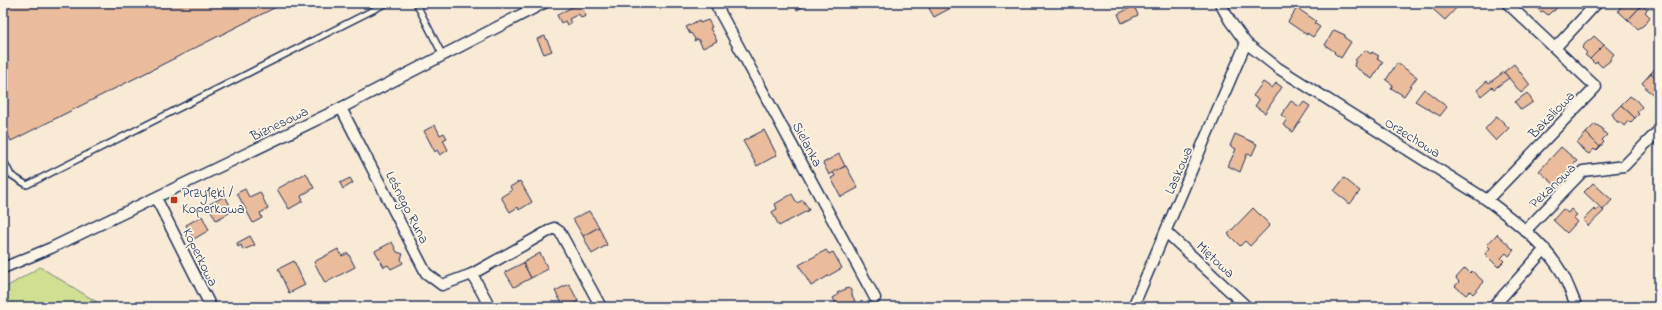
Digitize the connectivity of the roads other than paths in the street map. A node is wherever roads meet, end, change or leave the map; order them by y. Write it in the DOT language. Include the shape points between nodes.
graph roads {
  1 [pos="387,3"];
  2 [pos="416,3"];
  3 [pos="544,3"];
  4 [pos="716,3"];
  5 [pos="1220,3"];
  6 [pos="1507,3"];
  7 [pos="1597,3"];
  8 [pos="1246,43"];
  9 [pos="1555,48"];
  10 [pos="442,54"];
  11 [pos="341,108"];
  12 [pos="1659,130"];
  13 [pos="3,159"];
  14 [pos="156,198"];
  15 [pos="1487,200"];
  16 [pos="1525,231"];
  17 [pos="1166,232"];
  18 [pos="1544,249"];
  19 [pos="22,261"];
  20 [pos="3,268"];
  21 [pos="3,273"];
  22 [pos="472,274"];
  23 [pos="875,298"];
  24 [pos="211,307"];
  25 [pos="490,307"];
  26 [pos="600,307"];
  27 [pos="1133,307"];
  28 [pos="1247,307"];
  29 [pos="1493,307"];
  30 [pos="1577,307"];
  1 -- 13 [label="lane" via="27,185 11,175"];
  2 -- 10 [label="lane"];
  3 -- 10 [label="street, Biznesowa"];
  4 -- 23 [label="street, Sielanka"];
  5 -- 8 [label="street, Orzechowa"];
  6 -- 9 [label="street, Bakaliowa"];
  7 -- 9 [label="street"];
  8 -- 15 [label="street, Orzechowa" via="1278,68"];
  8 -- 17 [label="street, Laskowa"];
  9 -- 15 [label="street, Bakaliowa" via="1596,87"];
  10 -- 11 [label="street, Biznesowa"];
  11 -- 14 [label="street, Biznesowa"];
  11 -- 22 [label="street, Leśnego Runa" via="426,273 442,285"];
  12 -- 16 [label="street, Pekanowa" via="1624,166 1583,171"];
  14 -- 19 [label="street, Biznesowa"];
  14 -- 24 [label="street, Koperkowa"];
  15 -- 16 [label="street, Orzechowa"];
  16 -- 18 [label="street, Orzechowa"];
  17 -- 27 [label="street, Laskowa"];
  17 -- 28 [label="street, Miętowa"];
  18 -- 29 [label="street"];
  18 -- 30 [label="street, Orzechowa" via="1562,274"];
  19 -- 20 [label="street, Biznesowa"];
  19 -- 21 [label="street, Biznesowa"];
  22 -- 25 [label="street"];
  22 -- 26 [label="street, Leśnego Runa" via="554,228 560,232"];
}
